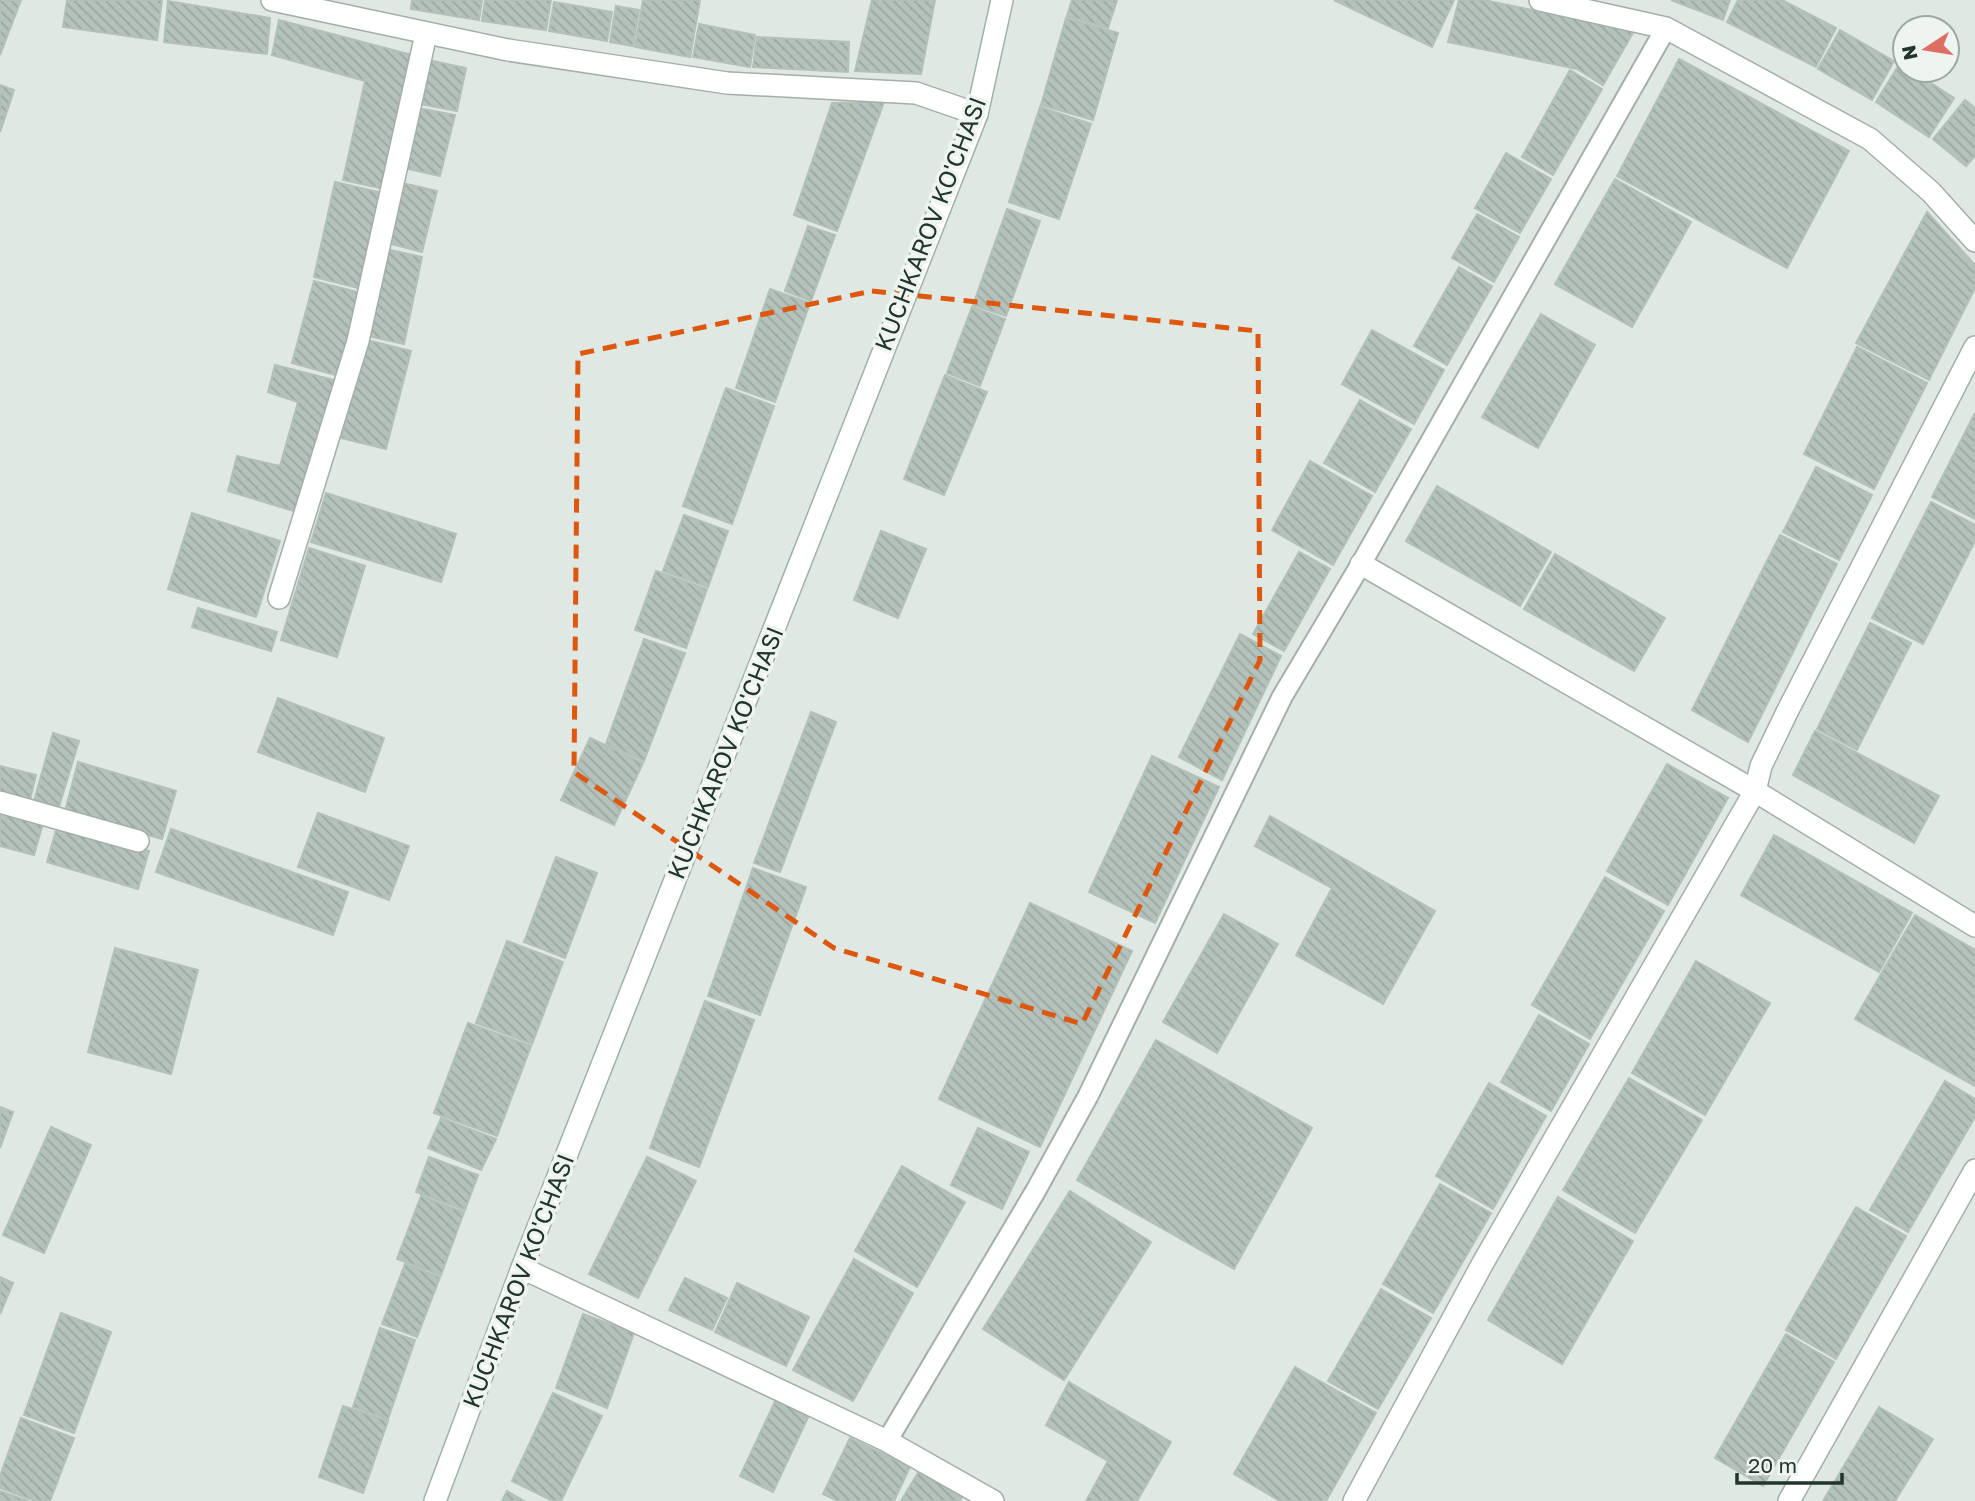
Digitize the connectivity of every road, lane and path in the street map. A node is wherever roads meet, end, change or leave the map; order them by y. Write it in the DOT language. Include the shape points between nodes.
graph roads {
  1 [pos="272,0"];
  2 [pos="1002,0"];
  3 [pos="1541,0"];
  4 [pos="1666,28"];
  5 [pos="426,34"];
  6 [pos="977,114"];
  7 [pos="1975,241"];
  8 [pos="1975,347"];
  9 [pos="1361,564"];
  10 [pos="279,598"];
  11 [pos="1755,791"];
  12 [pos="0,802"];
  13 [pos="138,841"];
  14 [pos="1975,926"];
  15 [pos="1975,1170"];
  16 [pos="523,1268"];
  17 [pos="887,1441"];
  18 [pos="435,1501"];
  19 [pos="993,1501"];
  20 [pos="1354,1501"];
  21 [pos="1789,1501"];
  1 -- 5 [label="street"];
  2 -- 6 [label="street, KUCHKAROV KO'CHASI"];
  3 -- 4 [label="street"];
  4 -- 7 [label="street" via="1870,139 1931,192"];
  4 -- 9 [label="lane"];
  5 -- 6 [label="street" via="727,83 916,93"];
  5 -- 10 [label="street" via="358,341"];
  6 -- 16 [label="street, KUCHKAROV KO'CHASI"];
  8 -- 11 [label="street" via="1787,712 1761,766"];
  9 -- 11 [label="street"];
  9 -- 17 [label="lane" via="1282,696 1088,1096"];
  11 -- 14 [label="street"];
  11 -- 20 [label="street" via="1484,1261"];
  12 -- 13 [label="street"];
  15 -- 21 [label="street"];
  16 -- 17 [label="street"];
  16 -- 18 [label="street, KUCHKAROV KO'CHASI"];
  17 -- 19 [label="street"];
}
